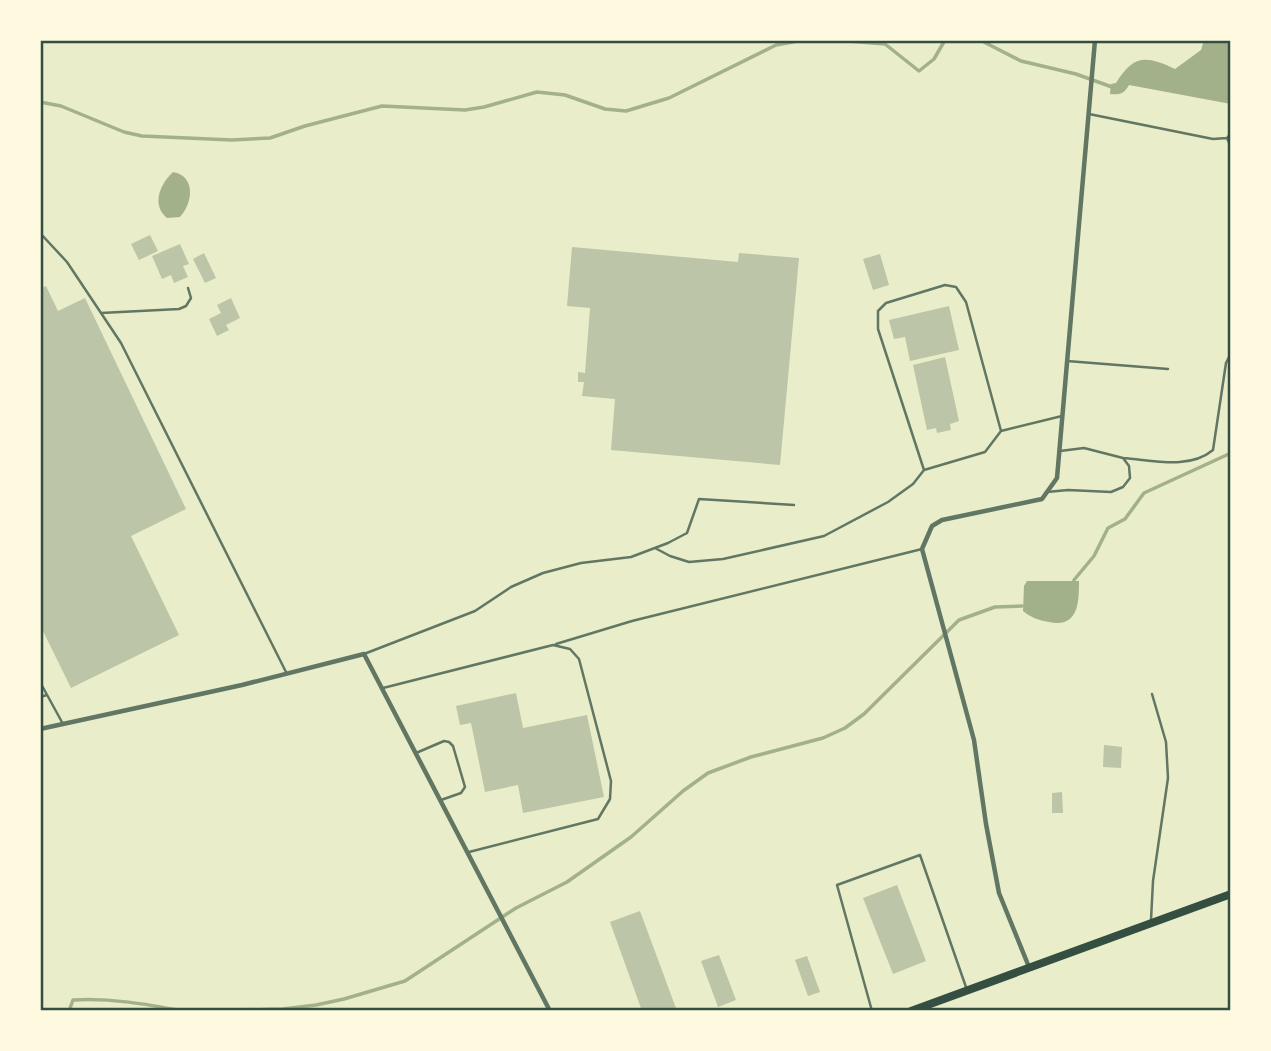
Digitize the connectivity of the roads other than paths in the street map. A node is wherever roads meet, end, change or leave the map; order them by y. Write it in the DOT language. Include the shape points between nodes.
graph roads {
  1 [pos="1095,40"];
  2 [pos="1089,114"];
  3 [pos="1231,133"];
  4 [pos="1227,138"];
  5 [pos="1231,147"];
  6 [pos="40,233"];
  7 [pos="188,288"];
  8 [pos="102,313"];
  9 [pos="1231,353"];
  10 [pos="1067,361"];
  11 [pos="1168,369"];
  12 [pos="1062,416"];
  13 [pos="1001,431"];
  14 [pos="1059,451"];
  15 [pos="1124,458"];
  16 [pos="924,470"];
  17 [pos="1047,492"];
  18 [pos="794,505"];
  19 [pos="655,548"];
  20 [pos="922,550"];
  21 [pos="553,645"];
  22 [pos="364,654"];
  23 [pos="286,672"];
  24 [pos="40,681"];
  25 [pos="382,688"];
  26 [pos="1152,694"];
  27 [pos="47,695"];
  28 [pos="40,697"];
  29 [pos="63,724"];
  30 [pos="40,729"];
  31 [pos="416,753"];
  32 [pos="441,800"];
  33 [pos="468,852"];
  34 [pos="1231,894"];
  35 [pos="1151,923"];
  36 [pos="1030,967"];
  37 [pos="967,990"];
  38 [pos="550,1011"];
  39 [pos="872,1011"];
  40 [pos="911,1011"];
  1 -- 2 [label="street"];
  2 -- 4 [label="lane"];
  2 -- 10 [label="street"];
  3 -- 4 [label="lane"];
  4 -- 5 [label="lane"];
  6 -- 8 [label="lane" via="67,262"];
  7 -- 8 [label="lane" via="191,298 179,309"];
  8 -- 23 [label="lane"];
  9 -- 15 [label="lane" via="1213,450 1183,463"];
  10 -- 11 [label="lane"];
  10 -- 12 [label="street"];
  12 -- 13 [label="lane"];
  12 -- 14 [label="street"];
  13 -- 16 [label="lane" via="985,452"];
  13 -- 16 [label="lane" via="967,302 956,287 945,285 886,303 878,311 878,328"];
  14 -- 15 [label="lane" via="1084,448"];
  14 -- 17 [label="street" via="1057,478"];
  15 -- 17 [label="lane" via="1130,478 1123,487 1111,492"];
  16 -- 19 [label="lane" via="888,502 846,526 801,543 689,562"];
  17 -- 20 [label="street" via="1042,499 942,520 932,526"];
  18 -- 19 [label="lane" via="699,499 687,533"];
  19 -- 22 [label="lane" via="631,557 543,573 474,611"];
  20 -- 21 [label="lane" via="632,621"];
  20 -- 36 [label="street" via="974,740 999,893"];
  21 -- 25 [label="lane"];
  21 -- 33 [label="lane" via="569,649 579,659 611,781 611,799 598,818"];
  22 -- 23 [label="street"];
  22 -- 25 [label="street"];
  23 -- 29 [label="street"];
  24 -- 27 [label="lane"];
  25 -- 31 [label="street"];
  26 -- 35 [label="lane" via="1166,743 1168,778"];
  27 -- 28 [label="lane"];
  27 -- 29 [label="lane"];
  29 -- 30 [label="street"];
  31 -- 32 [label="street"];
  31 -- 32 [label="lane" via="444,741 453,746 465,787"];
  32 -- 33 [label="street"];
  33 -- 38 [label="street"];
  34 -- 35 [label="highway"];
  35 -- 36 [label="highway"];
  36 -- 37 [label="highway"];
  37 -- 39 [label="lane" via="920,855 837,886"];
  37 -- 40 [label="highway"];
}
